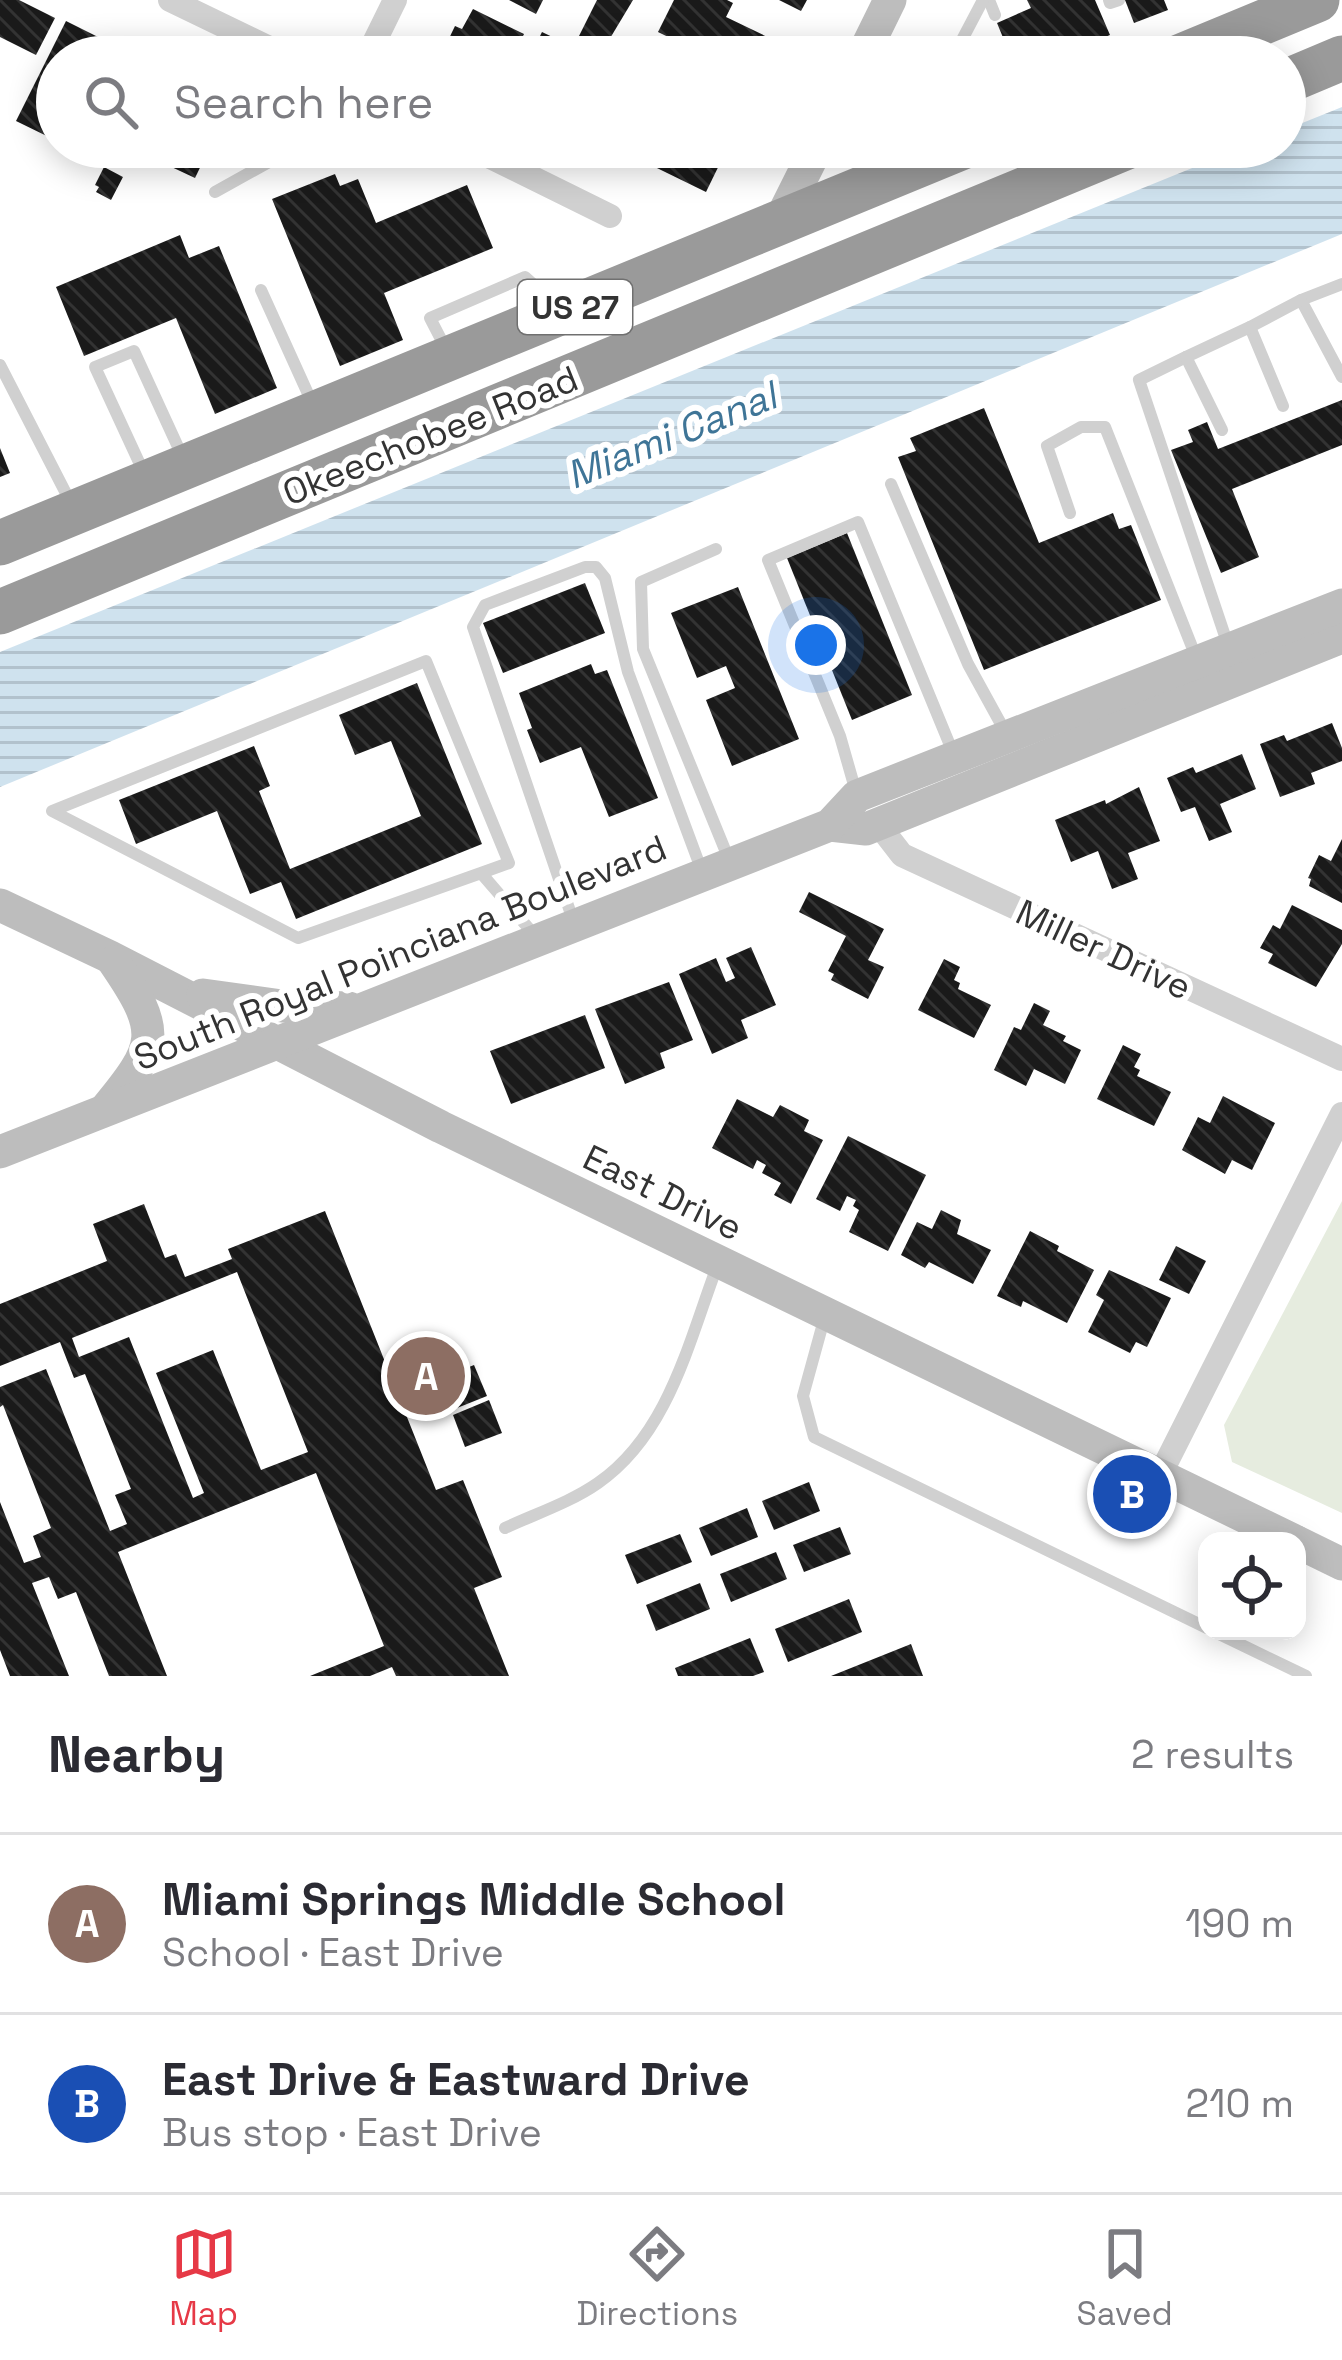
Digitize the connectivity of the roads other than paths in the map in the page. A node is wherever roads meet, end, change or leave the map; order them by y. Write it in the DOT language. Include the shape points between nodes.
graph roads {
  1 [pos="170,0"];
  2 [pos="395,0"];
  3 [pos="890,0"];
  4 [pos="986,0"];
  5 [pos="1109,0"];
  6 [pos="1118,0"];
  7 [pos="1317,0"];
  8 [pos="995,15"];
  9 [pos="245,36"];
  10 [pos="377,36"];
  11 [pos="872,36"];
  12 [pos="965,36"];
  13 [pos="1230,36"];
  14 [pos="1342,58"];
  15 [pos="1306,73"];
  16 [pos="258,168"];
  17 [pos="513,168"];
  18 [pos="806,168"];
  19 [pos="897,168"];
  20 [pos="1076,168"];
  21 [pos="215,192"];
  22 [pos="610,216"];
  23 [pos="779,223"];
  24 [pos="1342,284"];
  25 [pos="261,290"];
  26 [pos="1301,300"];
  27 [pos="1250,327"];
  28 [pos="674,334"];
  29 [pos="1186,357"];
  30 [pos="0,365"];
  31 [pos="1342,377"];
  32 [pos="1283,406"];
  33 [pos="316,413"];
  34 [pos="1222,430"];
  35 [pos="167,475"];
  36 [pos="890,484"];
  37 [pos="75,512"];
  38 [pos="1070,513"];
  39 [pos="0,543"];
  40 [pos="716,549"];
  41 [pos="1342,605"];
  42 [pos="0,612"];
  43 [pos="1342,637"];
  44 [pos="1230,650"];
  45 [pos="1198,663"];
  46 [pos="1008,736"];
  47 [pos="955,756"];
  48 [pos="857,796"];
  49 [pos="878,824"];
  50 [pos="830,825"];
  51 [pos="717,868"];
  52 [pos="481,873"];
  53 [pos="0,905"];
  54 [pos="574,925"];
  55 [pos="538,939"];
  56 [pos="110,957"];
  57 [pos="178,991"];
  58 [pos="367,1008"];
  59 [pos="276,1042"];
  60 [pos="1342,1059"];
  61 [pos="104,1111"];
  62 [pos="1342,1114"];
  63 [pos="0,1152"];
  64 [pos="718,1262"];
  65 [pos="825,1315"];
  66 [pos="1160,1475"];
  67 [pos="505,1528"];
  68 [pos="1276,1532"];
  69 [pos="1306,1547"];
  70 [pos="1342,1564"];
  71 [pos="1198,1623"];
  72 [pos="1232,1640"];
  73 [pos="1306,1676"];
  1 -- 9 [label="street"];
  2 -- 10 [label="street"];
  3 -- 11 [label="street"];
  4 -- 8 [label="lane"];
  4 -- 12 [label="lane"];
  5 -- 6 [label="lane"];
  7 -- 13 [label="highway"];
  14 -- 15 [label="highway"];
  16 -- 21 [label="lane"];
  17 -- 22 [label="street"];
  18 -- 23 [label="street"];
  19 -- 23 [label="highway, Okeechobee Road / US 27"];
  20 -- 28 [label="highway, Okeechobee Road / US 27"];
  23 -- 28 [label="highway" via="749,268"];
  23 -- 33 [label="highway, Okeechobee Road / US 27"];
  24 -- 26 [label="lane"];
  25 -- 33 [label="lane"];
  26 -- 27 [label="lane"];
  26 -- 31 [label="lane"];
  27 -- 29 [label="lane"];
  27 -- 32 [label="lane"];
  28 -- 42 [label="highway, Okeechobee Road / US 27"];
  29 -- 34 [label="lane"];
  29 -- 44 [label="lane" via="1139,380"];
  30 -- 37 [label="lane"];
  33 -- 35 [label="highway, Okeechobee Road / US 27"];
  35 -- 35 [label="lane" via="134,351 95,367"];
  35 -- 37 [label="highway, Okeechobee Road / US 27"];
  36 -- 46 [label="lane"];
  37 -- 39 [label="highway, Okeechobee Road / US 27"];
  38 -- 45 [label="lane" via="1046,446 1081,427 1105,427"];
  40 -- 51 [label="lane" via="641,582 643,649"];
  41 -- 44 [label="street, South Royal Poinciana Boulevard"];
  43 -- 49 [label="street, South Royal Poinciana Boulevard"];
  44 -- 45 [label="street, South Royal Poinciana Boulevard"];
  45 -- 46 [label="street, South Royal Poinciana Boulevard"];
  46 -- 47 [label="street, South Royal Poinciana Boulevard"];
  47 -- 48 [label="street, South Royal Poinciana Boulevard"];
  47 -- 48 [label="lane" via="858,522 768,560"];
  48 -- 50 [label="street, South Royal Poinciana Boulevard"];
  49 -- 50 [label="street, South Royal Poinciana Boulevard"];
  49 -- 60 [label="street, Miller Drive" via="902,855"];
  50 -- 51 [label="street, South Royal Poinciana Boulevard"];
  51 -- 54 [label="street, South Royal Poinciana Boulevard"];
  51 -- 54 [label="lane" via="628,672 596,567 485,605 473,627"];
  52 -- 52 [label="lane" via="298,938 52,812 426,661 509,862"];
  52 -- 55 [label="lane"];
  53 -- 56 [label="street, East Drive"];
  54 -- 55 [label="street, South Royal Poinciana Boulevard"];
  55 -- 58 [label="street, South Royal Poinciana Boulevard"];
  56 -- 57 [label="street, East Drive"];
  56 -- 61 [label="street" via="148,1026 141,1063"];
  57 -- 58 [label="street"];
  57 -- 59 [label="street, East Drive"];
  58 -- 59 [label="street, South Royal Poinciana Boulevard"];
  59 -- 61 [label="street, South Royal Poinciana Boulevard"];
  59 -- 64 [label="street, East Drive"];
  61 -- 63 [label="street, South Royal Poinciana Boulevard"];
  62 -- 66 [label="street"];
  64 -- 65 [label="street, East Drive"];
  64 -- 67 [label="lane" via="672,1388 639,1449 597,1484"];
  65 -- 66 [label="street, East Drive"];
  65 -- 71 [label="lane" via="802,1396 814,1437"];
  66 -- 68 [label="street, East Drive"];
  69 -- 70 [label="street, East Drive"];
  72 -- 73 [label="lane"];
}
